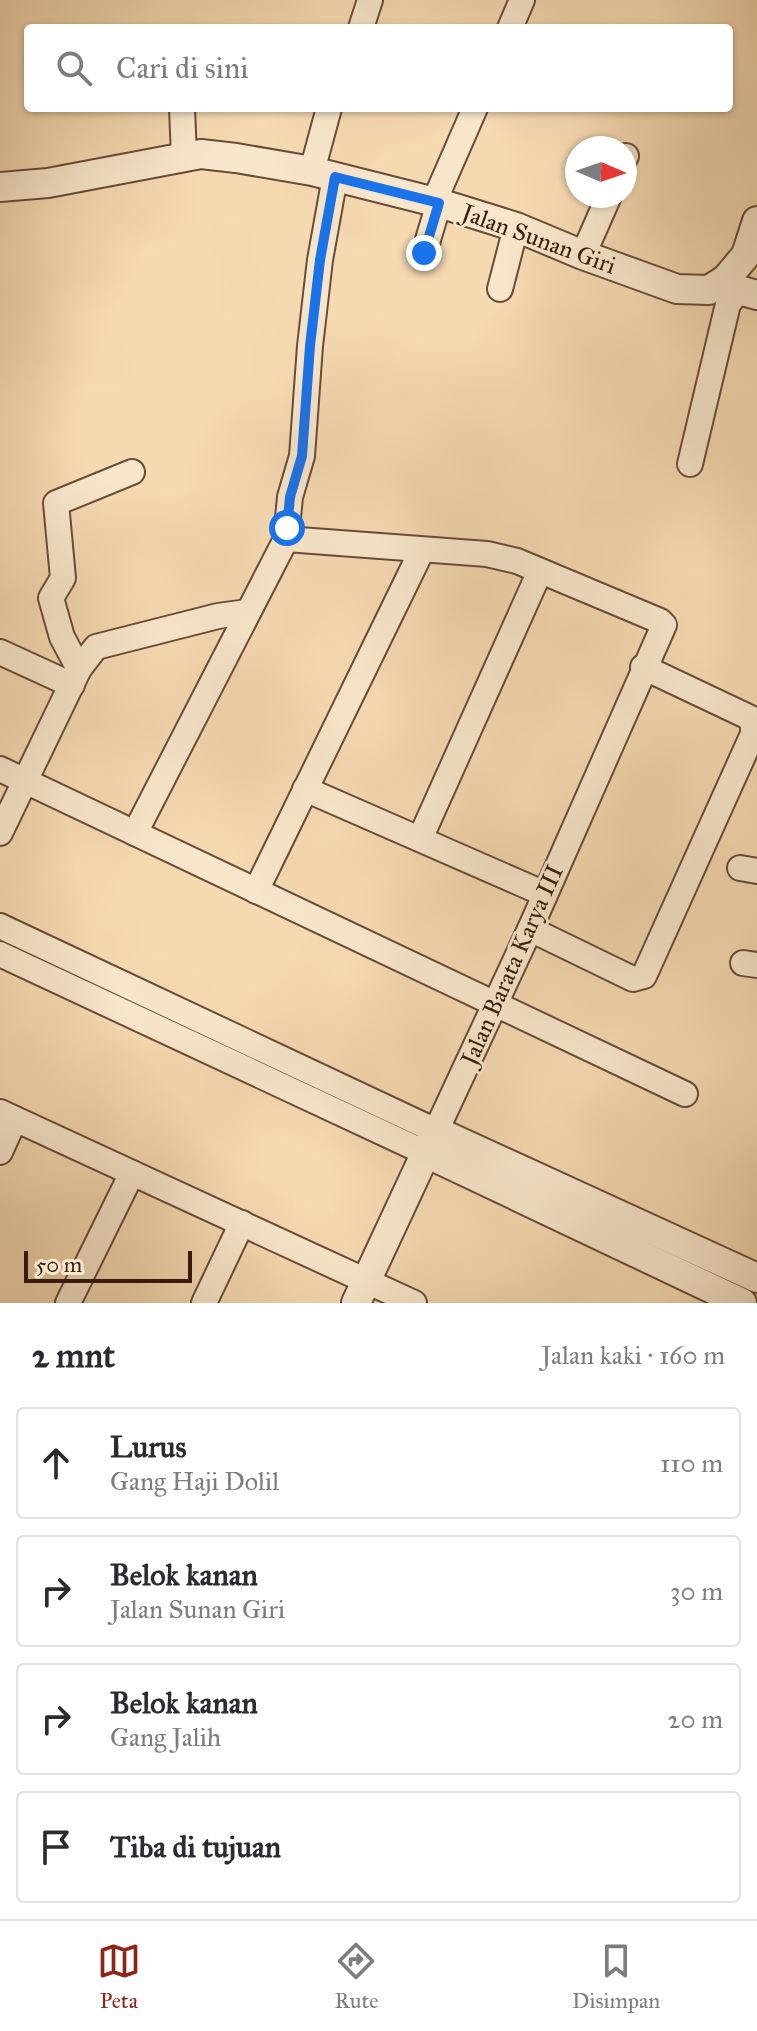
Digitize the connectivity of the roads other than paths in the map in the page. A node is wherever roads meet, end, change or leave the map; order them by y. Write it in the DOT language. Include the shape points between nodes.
graph roads {
  1 [pos="370,0"];
  2 [pos="522,0"];
  3 [pos="362,24"];
  4 [pos="512,24"];
  5 [pos="182,112"];
  6 [pos="329,112"];
  7 [pos="473,112"];
  8 [pos="184,157"];
  9 [pos="324,174"];
  10 [pos="0,187"];
  11 [pos="436,203"];
  12 [pos="604,208"];
  13 [pos="757,221"];
  14 [pos="516,227"];
  15 [pos="424,253"];
  16 [pos="583,255"];
  17 [pos="741,288"];
  18 [pos="500,289"];
  19 [pos="690,464"];
  20 [pos="132,472"];
  21 [pos="286,539"];
  22 [pos="422,550"];
  23 [pos="540,571"];
  24 [pos="247,612"];
  25 [pos="0,652"];
  26 [pos="643,667"];
  27 [pos="76,677"];
  28 [pos="754,720"];
  29 [pos="0,769"];
  30 [pos="24,780"];
  31 [pos="305,789"];
  32 [pos="0,833"];
  33 [pos="135,833"];
  34 [pos="420,839"];
  35 [pos="256,891"];
  36 [pos="545,894"];
  37 [pos="0,926"];
  38 [pos="530,929"];
  39 [pos="0,954"];
  40 [pos="495,1004"];
  41 [pos="685,1094"];
  42 [pos="8,1115"];
  43 [pos="431,1142"];
  44 [pos="0,1152"];
  45 [pos="132,1173"];
  46 [pos="242,1223"];
  47 [pos="757,1278"];
  48 [pos="362,1292"];
  49 [pos="68,1303"];
  50 [pos="204,1303"];
  51 [pos="414,1303"];
  52 [pos="742,1303"];
  1 -- 3 [label="street"];
  2 -- 4 [label="street"];
  5 -- 8 [label="street"];
  6 -- 9 [label="street"];
  7 -- 11 [label="street"];
  8 -- 9 [label="street, Jalan Sunan Giri" via="236,158"];
  8 -- 10 [label="street, Jalan Sunan Giri"];
  9 -- 11 [label="street, Jalan Sunan Giri"];
  9 -- 21 [label="street" via="302,456 290,497"];
  11 -- 14 [label="street, Jalan Sunan Giri"];
  11 -- 15 [label="street"];
  12 -- 16 [label="street"];
  13 -- 17 [label="street"];
  14 -- 16 [label="street, Jalan Sunan Giri"];
  14 -- 18 [label="street"];
  16 -- 17 [label="street, Jalan Sunan Giri" via="677,289"];
  17 -- 19 [label="street" via="728,304"];
  20 -- 27 [label="street" via="56,503 63,578 51,598"];
  21 -- 22 [label="street"];
  21 -- 24 [label="street"];
  22 -- 23 [label="street" via="487,554"];
  22 -- 31 [label="street"];
  23 -- 26 [label="street, Jalan Barata Karya III" via="660,621 664,625"];
  23 -- 34 [label="street"];
  24 -- 27 [label="street" via="96,647"];
  24 -- 33 [label="street"];
  25 -- 27 [label="street"];
  26 -- 28 [label="street"];
  26 -- 36 [label="street, Jalan Barata Karya III"];
  27 -- 30 [label="street"];
  28 -- 38 [label="street" via="753,734 644,976 633,979"];
  29 -- 30 [label="street"];
  30 -- 32 [label="street"];
  30 -- 33 [label="street"];
  31 -- 34 [label="street"];
  31 -- 35 [label="street"];
  33 -- 35 [label="street"];
  34 -- 36 [label="street"];
  35 -- 40 [label="street"];
  36 -- 38 [label="street, Jalan Barata Karya III"];
  37 -- 43 [label="street"];
  38 -- 40 [label="street, Jalan Barata Karya III"];
  39 -- 43 [label="street"];
  40 -- 41 [label="street"];
  40 -- 43 [label="street, Jalan Barata Karya III"];
  42 -- 44 [label="street"];
  42 -- 45 [label="street"];
  43 -- 47 [label="street"];
  43 -- 48 [label="street, Jalan Barata Karya III"];
  43 -- 52 [label="street"];
  45 -- 46 [label="street"];
  45 -- 49 [label="street"];
  46 -- 48 [label="street"];
  46 -- 50 [label="street"];
  48 -- 51 [label="street"];
}
